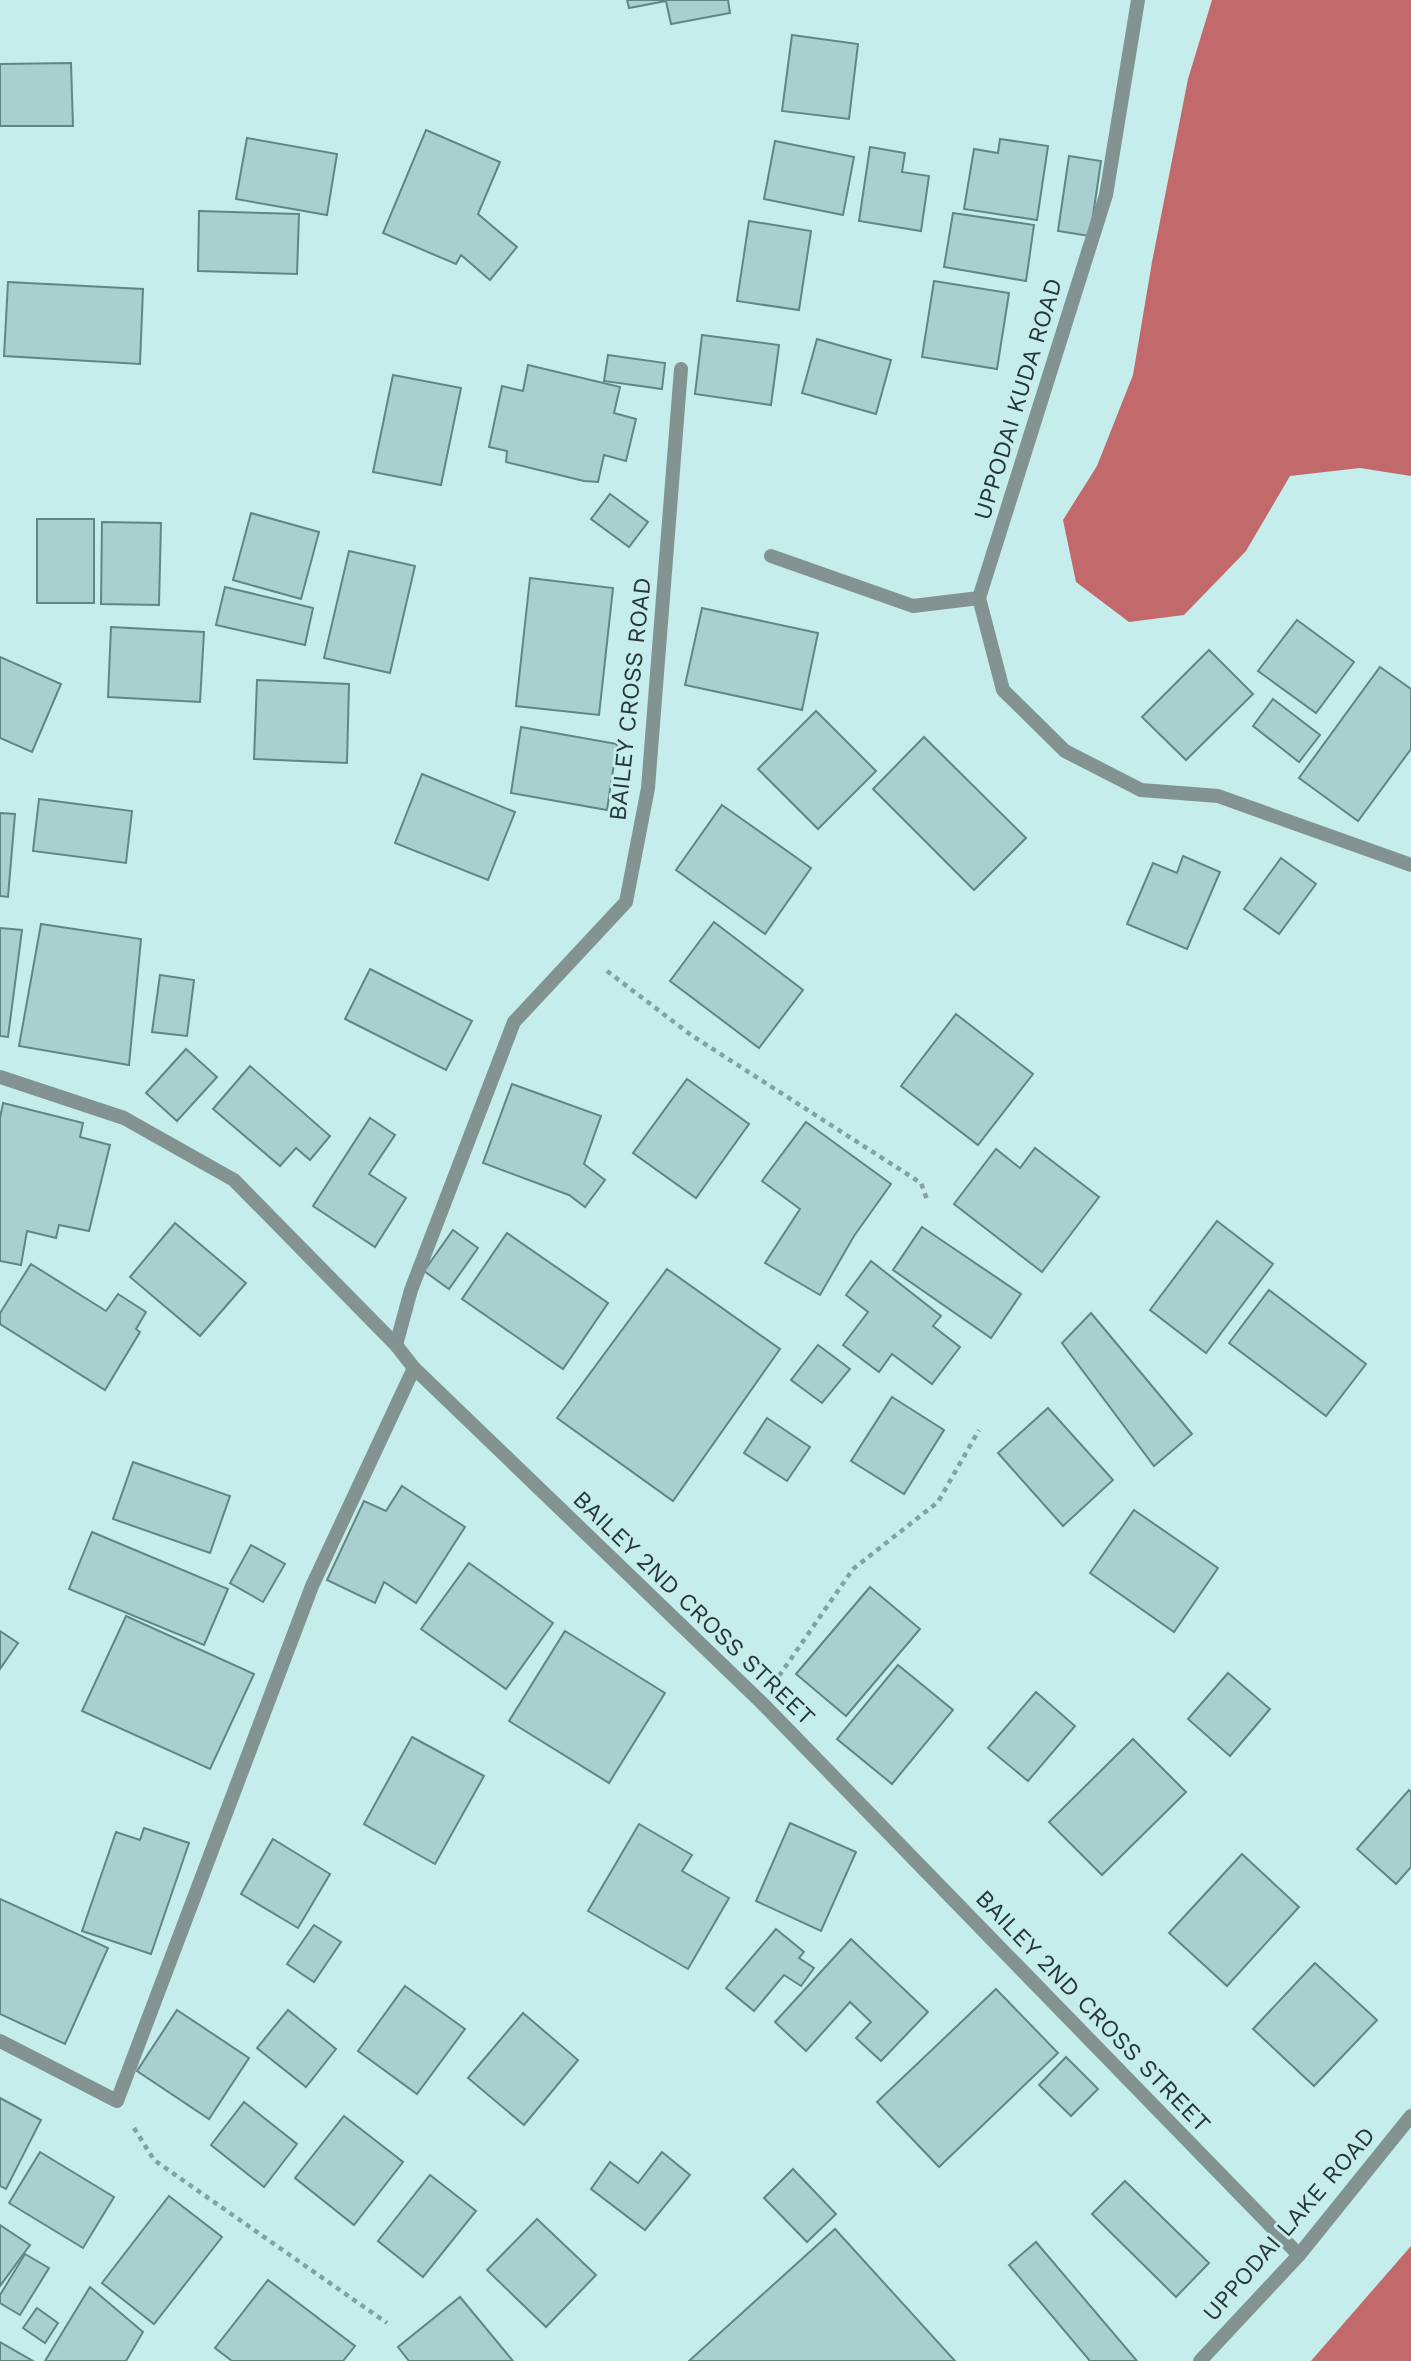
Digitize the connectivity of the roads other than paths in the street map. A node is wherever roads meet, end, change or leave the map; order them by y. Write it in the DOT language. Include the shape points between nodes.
graph roads {
  1 [pos="1138,0"];
  2 [pos="681,369"];
  3 [pos="771,556"];
  4 [pos="979,598"];
  5 [pos="1411,866"];
  6 [pos="0,1077"];
  7 [pos="396,1345"];
  8 [pos="414,1368"];
  9 [pos="0,2041"];
  10 [pos="1411,2116"];
  11 [pos="1299,2255"];
  12 [pos="1200,2361"];
  1 -- 4 [label="street, UPPODAI KUDA ROAD" via="1106,195"];
  2 -- 7 [label="street, BAILEY CROSS ROAD" via="648,788 626,902 514,1022 411,1290"];
  3 -- 4 [label="street" via="913,606"];
  4 -- 5 [label="street" via="1003,690 1065,751 1141,790 1218,796"];
  6 -- 7 [label="street, BAILEY 2ND CROSS STREET" via="124,1118 234,1180"];
  7 -- 8 [label="street, BAILEY 2ND CROSS STREET"];
  8 -- 9 [label="street" via="312,1586 117,2101"];
  8 -- 11 [label="street, BAILEY 2ND CROSS STREET" via="761,1702"];
  10 -- 11 [label="street, UPPODAI LAKE ROAD"];
  11 -- 12 [label="street, UPPODAI LAKE ROAD"];
}
